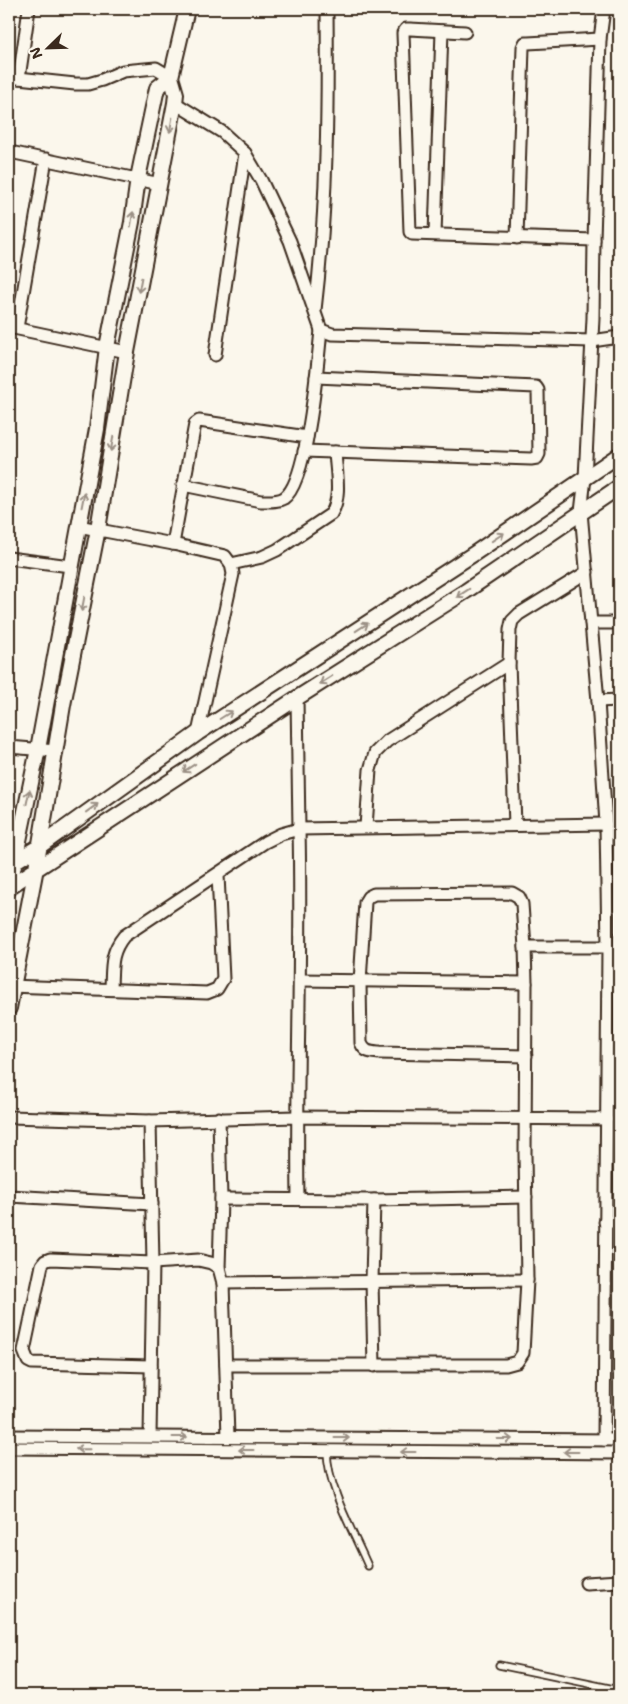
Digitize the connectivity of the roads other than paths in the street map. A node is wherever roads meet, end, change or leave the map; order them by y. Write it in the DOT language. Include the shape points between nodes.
graph roads {
  1 [pos="29,9"];
  2 [pos="186,9"];
  3 [pos="327,9"];
  4 [pos="604,9"];
  5 [pos="442,31"];
  6 [pos="465,32"];
  7 [pos="600,39"];
  8 [pos="171,77"];
  9 [pos="14,78"];
  10 [pos="175,103"];
  11 [pos="10,152"];
  12 [pos="245,153"];
  13 [pos="46,159"];
  14 [pos="138,178"];
  15 [pos="160,184"];
  16 [pos="435,234"];
  17 [pos="517,238"];
  18 [pos="594,240"];
  19 [pos="315,312"];
  20 [pos="13,328"];
  21 [pos="321,330"];
  22 [pos="619,337"];
  23 [pos="592,341"];
  24 [pos="107,347"];
  25 [pos="127,352"];
  26 [pos="215,355"];
  27 [pos="316,377"];
  28 [pos="307,437"];
  29 [pos="304,451"];
  30 [pos="335,452"];
  31 [pos="619,455"];
  32 [pos="585,478"];
  33 [pos="183,485"];
  34 [pos="619,487"];
  35 [pos="582,512"];
  36 [pos="78,526"];
  37 [pos="98,529"];
  38 [pos="173,544"];
  39 [pos="9,558"];
  40 [pos="231,564"];
  41 [pos="70,566"];
  42 [pos="586,572"];
  43 [pos="591,623"];
  44 [pos="619,623"];
  45 [pos="509,663"];
  46 [pos="297,698"];
  47 [pos="619,700"];
  48 [pos="598,701"];
  49 [pos="198,733"];
  50 [pos="9,747"];
  51 [pos="38,749"];
  52 [pos="56,751"];
  53 [pos="515,824"];
  54 [pos="606,824"];
  55 [pos="366,827"];
  56 [pos="299,829"];
  57 [pos="40,846"];
  58 [pos="11,864"];
  59 [pos="36,868"];
  60 [pos="218,875"];
  61 [pos="9,887"];
  62 [pos="525,946"];
  63 [pos="608,947"];
  64 [pos="300,980"];
  65 [pos="614,981"];
  66 [pos="360,982"];
  67 [pos="526,983"];
  68 [pos="10,986"];
  69 [pos="111,988"];
  70 [pos="9,1008"];
  71 [pos="526,1056"];
  72 [pos="9,1117"];
  73 [pos="296,1117"];
  74 [pos="220,1118"];
  75 [pos="526,1118"];
  76 [pos="607,1119"];
  77 [pos="150,1120"];
  78 [pos="9,1196"];
  79 [pos="526,1197"];
  80 [pos="221,1199"];
  81 [pos="298,1199"];
  82 [pos="374,1200"];
  83 [pos="152,1204"];
  84 [pos="605,1222"];
  85 [pos="619,1222"];
  86 [pos="153,1263"];
  87 [pos="219,1268"];
  88 [pos="527,1280"];
  89 [pos="372,1281"];
  90 [pos="223,1283"];
  91 [pos="226,1365"];
  92 [pos="151,1366"];
  93 [pos="374,1366"];
  94 [pos="9,1436"];
  95 [pos="150,1436"];
  96 [pos="228,1437"];
  97 [pos="604,1440"];
  98 [pos="619,1440"];
  99 [pos="9,1448"];
  100 [pos="327,1451"];
  101 [pos="619,1453"];
  102 [pos="368,1566"];
  103 [pos="619,1581"];
  104 [pos="586,1583"];
  105 [pos="499,1665"];
  106 [pos="619,1690"];
  1 -- 9 [label="street"];
  2 -- 8 [label="street"];
  3 -- 19 [label="street" via="327,142"];
  4 -- 7 [label="street"];
  5 -- 6 [label="street"];
  5 -- 16 [label="street"];
  5 -- 16 [label="street" via="410,29 403,33 409,230 412,234"];
  7 -- 17 [label="street" via="525,43 523,47"];
  7 -- 18 [label="street"];
  8 -- 9 [label="street" via="156,68 123,72 88,84"];
  8 -- 10 [label="street"];
  8 -- 14 [label="street" via="157,88"];
  10 -- 12 [label="street" via="222,132"];
  10 -- 15 [label="street, one-way"];
  11 -- 13 [label="street"];
  12 -- 19 [label="street" via="290,241"];
  12 -- 26 [label="street"];
  13 -- 14 [label="street"];
  13 -- 20 [label="street"];
  14 -- 15 [label="street"];
  24 -- 14 [label="street, one-way"];
  15 -- 25 [label="street, one-way"];
  16 -- 17 [label="street"];
  17 -- 18 [label="street"];
  18 -- 23 [label="street"];
  19 -- 21 [label="street"];
  20 -- 24 [label="street"];
  21 -- 23 [label="street" via="332,334"];
  21 -- 27 [label="street"];
  22 -- 23 [label="street"];
  23 -- 32 [label="street"];
  24 -- 25 [label="street"];
  36 -- 24 [label="street, one-way"];
  25 -- 37 [label="street, one-way"];
  27 -- 28 [label="street"];
  27 -- 30 [label="street" via="531,386 538,390 540,454 537,458"];
  28 -- 29 [label="street"];
  28 -- 33 [label="street" via="199,421 194,426"];
  29 -- 30 [label="street"];
  29 -- 33 [label="street" via="300,471 291,490 284,498 274,501"];
  30 -- 40 [label="street" via="337,496 336,506 330,514 277,550"];
  31 -- 32 [label="street"];
  32 -- 35 [label="street"];
  49 -- 32 [label="street, one-way"];
  33 -- 38 [label="street"];
  34 -- 35 [label="street"];
  35 -- 42 [label="street"];
  35 -- 46 [label="street, one-way" via="466,591"];
  36 -- 37 [label="street"];
  36 -- 41 [label="street"];
  37 -- 38 [label="street"];
  37 -- 52 [label="street, one-way"];
  38 -- 40 [label="street" via="224,556"];
  39 -- 41 [label="street"];
  40 -- 49 [label="street" via="233,574"];
  41 -- 51 [label="street"];
  42 -- 43 [label="street"];
  42 -- 45 [label="street" via="512,621"];
  43 -- 44 [label="street"];
  43 -- 48 [label="street"];
  45 -- 53 [label="street"];
  45 -- 55 [label="street" via="375,753 370,770"];
  46 -- 56 [label="street"];
  46 -- 59 [label="street, one-way"];
  47 -- 48 [label="street"];
  48 -- 54 [label="street"];
  57 -- 49 [label="street, one-way"];
  50 -- 51 [label="street"];
  51 -- 52 [label="street"];
  58 -- 51 [label="street, one-way"];
  52 -- 57 [label="street"];
  53 -- 54 [label="street"];
  53 -- 55 [label="street"];
  54 -- 63 [label="street"];
  55 -- 56 [label="street"];
  56 -- 60 [label="street" via="265,842"];
  56 -- 64 [label="street"];
  57 -- 58 [label="street"];
  57 -- 59 [label="street"];
  58 -- 61 [label="street"];
  59 -- 61 [label="street"];
  59 -- 68 [label="street"];
  60 -- 69 [label="street" via="124,936 116,945 112,958"];
  60 -- 69 [label="street" via="223,979 217,989 207,993"];
  62 -- 63 [label="street"];
  62 -- 66 [label="street" via="522,904 512,893 374,894 365,902"];
  62 -- 67 [label="street"];
  63 -- 65 [label="street"];
  64 -- 66 [label="street"];
  64 -- 73 [label="street"];
  65 -- 76 [label="street"];
  66 -- 67 [label="street"];
  66 -- 71 [label="street" via="361,1043 369,1052"];
  67 -- 71 [label="street"];
  68 -- 69 [label="street"];
  68 -- 70 [label="street"];
  71 -- 75 [label="street"];
  72 -- 77 [label="street"];
  73 -- 74 [label="street"];
  73 -- 75 [label="street"];
  73 -- 81 [label="street"];
  74 -- 77 [label="street"];
  74 -- 80 [label="street"];
  75 -- 76 [label="street"];
  75 -- 79 [label="street"];
  76 -- 84 [label="street"];
  77 -- 83 [label="street"];
  78 -- 83 [label="street"];
  79 -- 82 [label="street"];
  79 -- 88 [label="street"];
  80 -- 81 [label="street"];
  80 -- 87 [label="street"];
  81 -- 82 [label="street"];
  82 -- 89 [label="street"];
  83 -- 86 [label="street"];
  84 -- 85 [label="street"];
  84 -- 97 [label="street"];
  86 -- 87 [label="street" via="198,1260"];
  86 -- 92 [label="street"];
  86 -- 92 [label="street" via="45,1261 24,1351 32,1363"];
  87 -- 90 [label="street"];
  88 -- 89 [label="street"];
  88 -- 93 [label="street" via="523,1352 517,1362 506,1365"];
  89 -- 90 [label="street"];
  89 -- 93 [label="street"];
  90 -- 91 [label="street"];
  91 -- 93 [label="street"];
  91 -- 96 [label="street"];
  92 -- 95 [label="street"];
  94 -- 95 [label="street"];
  95 -- 96 [label="street, one-way"];
  96 -- 97 [label="street, one-way"];
  97 -- 98 [label="street"];
  100 -- 99 [label="street, one-way"];
  101 -- 100 [label="street, one-way"];
  100 -- 102 [label="lane" via="329,1472"];
  103 -- 104 [label="street"];
  105 -- 106 [label="lane"];
}
